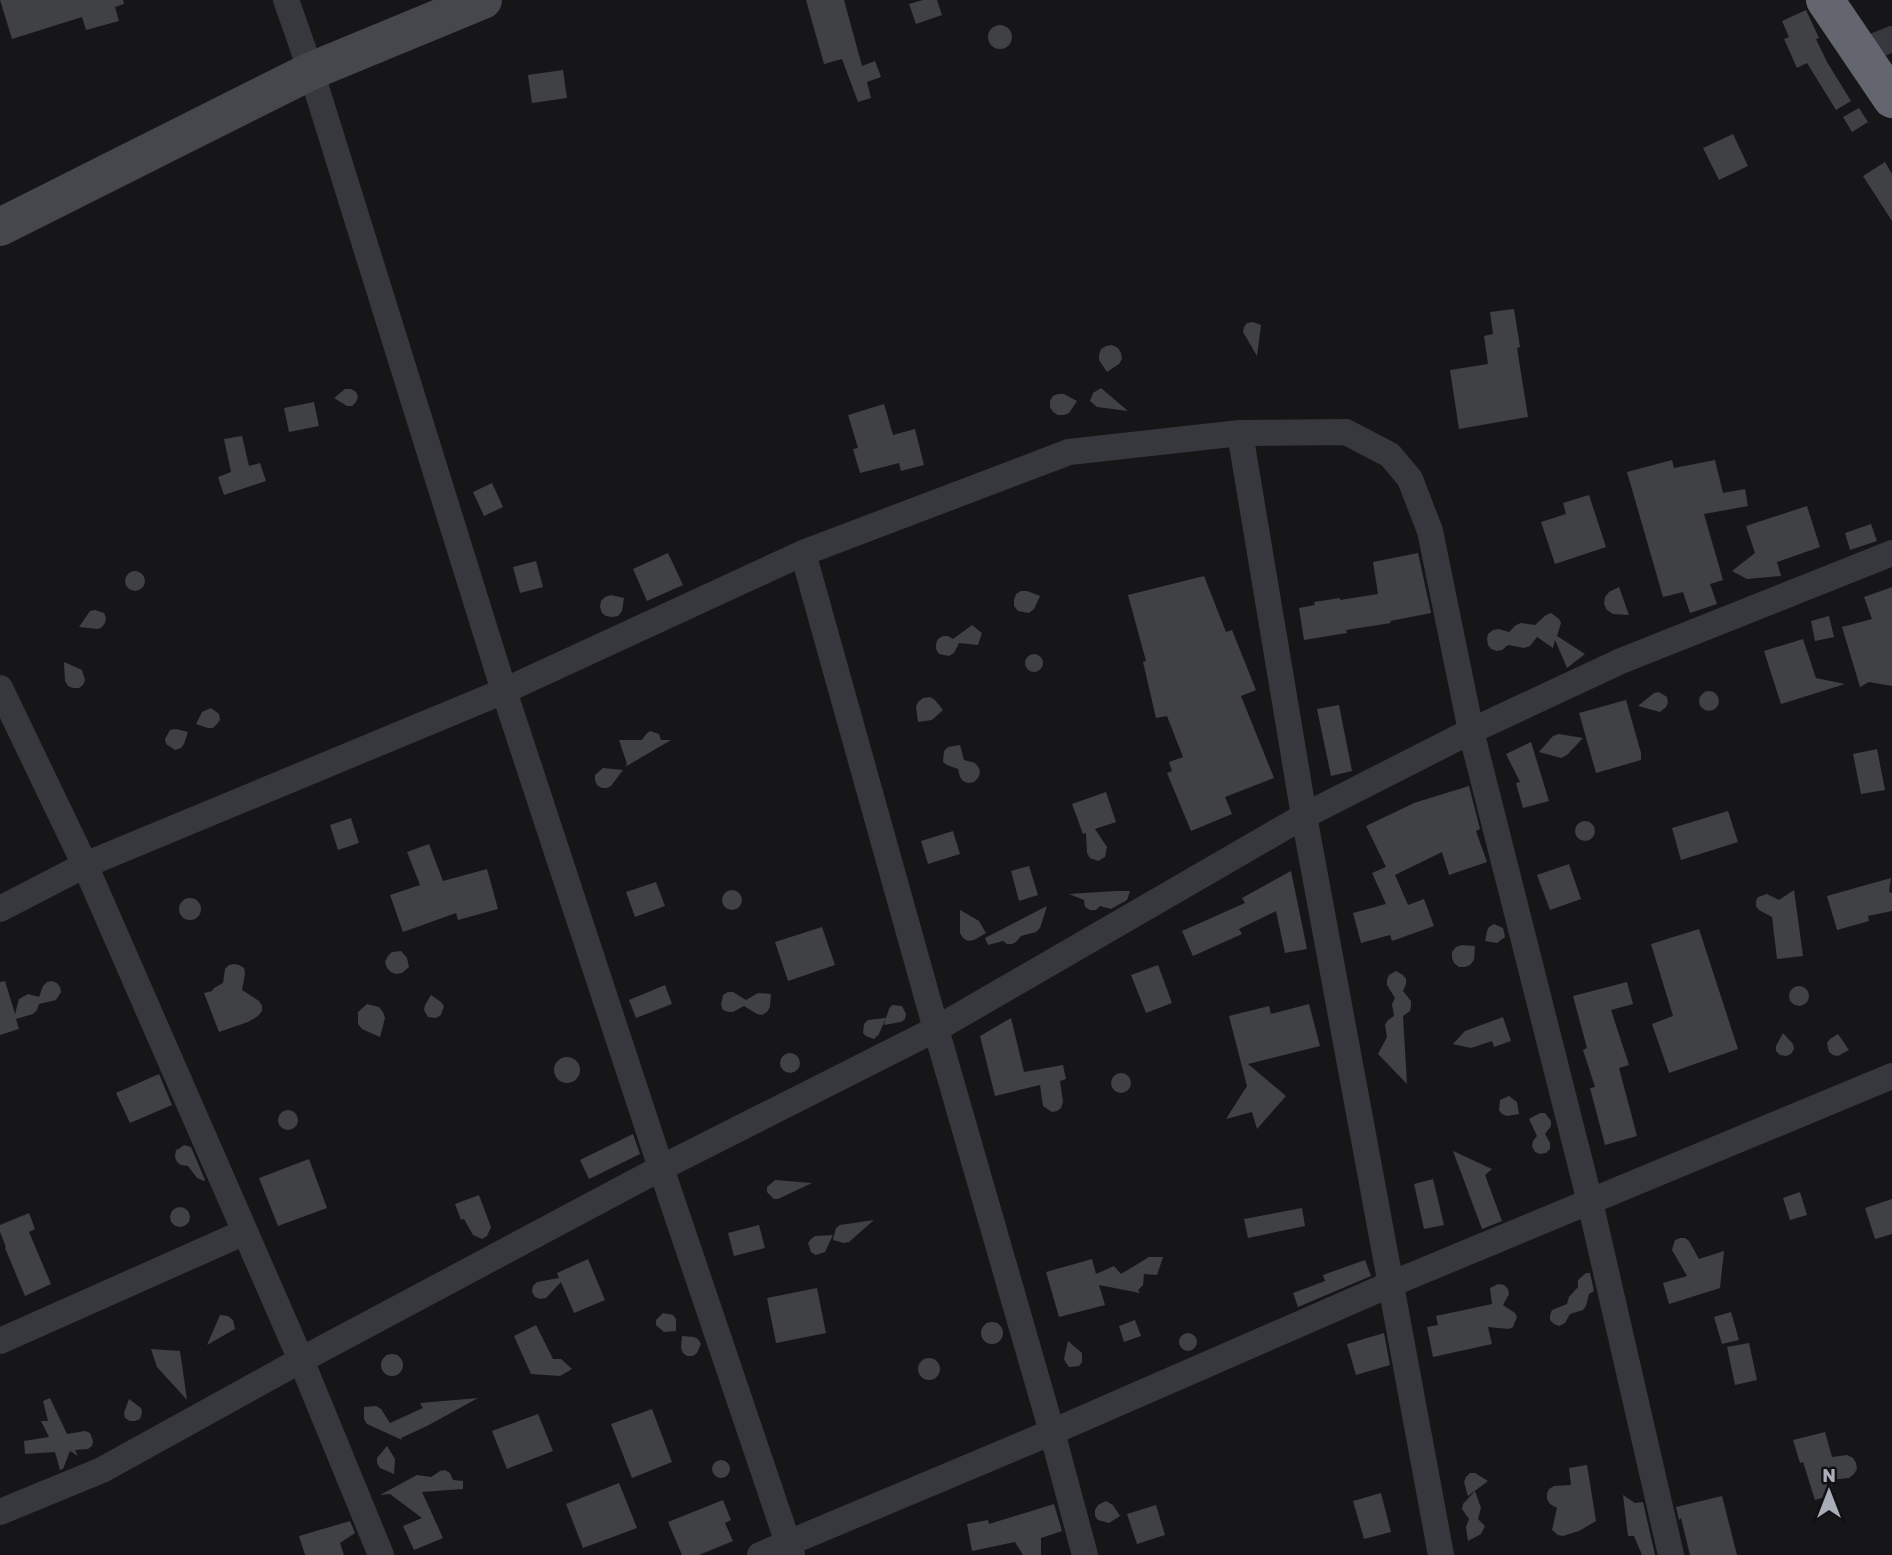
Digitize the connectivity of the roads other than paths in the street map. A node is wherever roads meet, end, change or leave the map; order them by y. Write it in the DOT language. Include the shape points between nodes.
graph roads {
  1 [pos="286,0"];
  2 [pos="484,0"];
  3 [pos="1825,0"];
  4 [pos="1876,46"];
  5 [pos="312,71"];
  6 [pos="1892,99"];
  7 [pos="0,227"];
  8 [pos="1240,433"];
  9 [pos="803,553"];
  10 [pos="1892,553"];
  11 [pos="0,688"];
  12 [pos="504,691"];
  13 [pos="1471,731"];
  14 [pos="1304,816"];
  15 [pos="85,865"];
  16 [pos="0,909"];
  17 [pos="936,1029"];
  18 [pos="1892,1076"];
  19 [pos="661,1168"];
  20 [pos="1590,1202"];
  21 [pos="245,1232"];
  22 [pos="1391,1284"];
  23 [pos="0,1341"];
  24 [pos="301,1360"];
  25 [pos="1052,1432"];
  26 [pos="0,1513"];
  27 [pos="790,1549"];
  28 [pos="381,1555"];
  29 [pos="760,1555"];
  30 [pos="1085,1555"];
  31 [pos="1441,1555"];
  32 [pos="1671,1555"];
  1 -- 5 [label="street"];
  2 -- 5 [label="street"];
  3 -- 4 [label="highway"];
  4 -- 6 [label="highway"];
  5 -- 7 [label="street"];
  5 -- 12 [label="street"];
  8 -- 9 [label="street" via="1069,452"];
  8 -- 13 [label="street" via="1346,432 1390,454 1410,479 1430,531"];
  8 -- 14 [label="street"];
  9 -- 12 [label="street"];
  9 -- 17 [label="street"];
  10 -- 13 [label="street" via="1621,661"];
  11 -- 15 [label="street"];
  12 -- 15 [label="street"];
  12 -- 19 [label="street"];
  13 -- 14 [label="street"];
  13 -- 20 [label="street"];
  14 -- 17 [label="street"];
  14 -- 22 [label="street"];
  15 -- 16 [label="street"];
  15 -- 21 [label="street"];
  17 -- 19 [label="street"];
  17 -- 25 [label="street"];
  18 -- 20 [label="street"];
  19 -- 24 [label="street"];
  19 -- 27 [label="street"];
  20 -- 22 [label="street"];
  20 -- 32 [label="street"];
  21 -- 23 [label="street"];
  21 -- 24 [label="street"];
  22 -- 25 [label="street"];
  22 -- 31 [label="street"];
  24 -- 26 [label="street" via="103,1470"];
  24 -- 28 [label="street"];
  25 -- 27 [label="street"];
  25 -- 30 [label="street"];
  27 -- 29 [label="street"];
}
